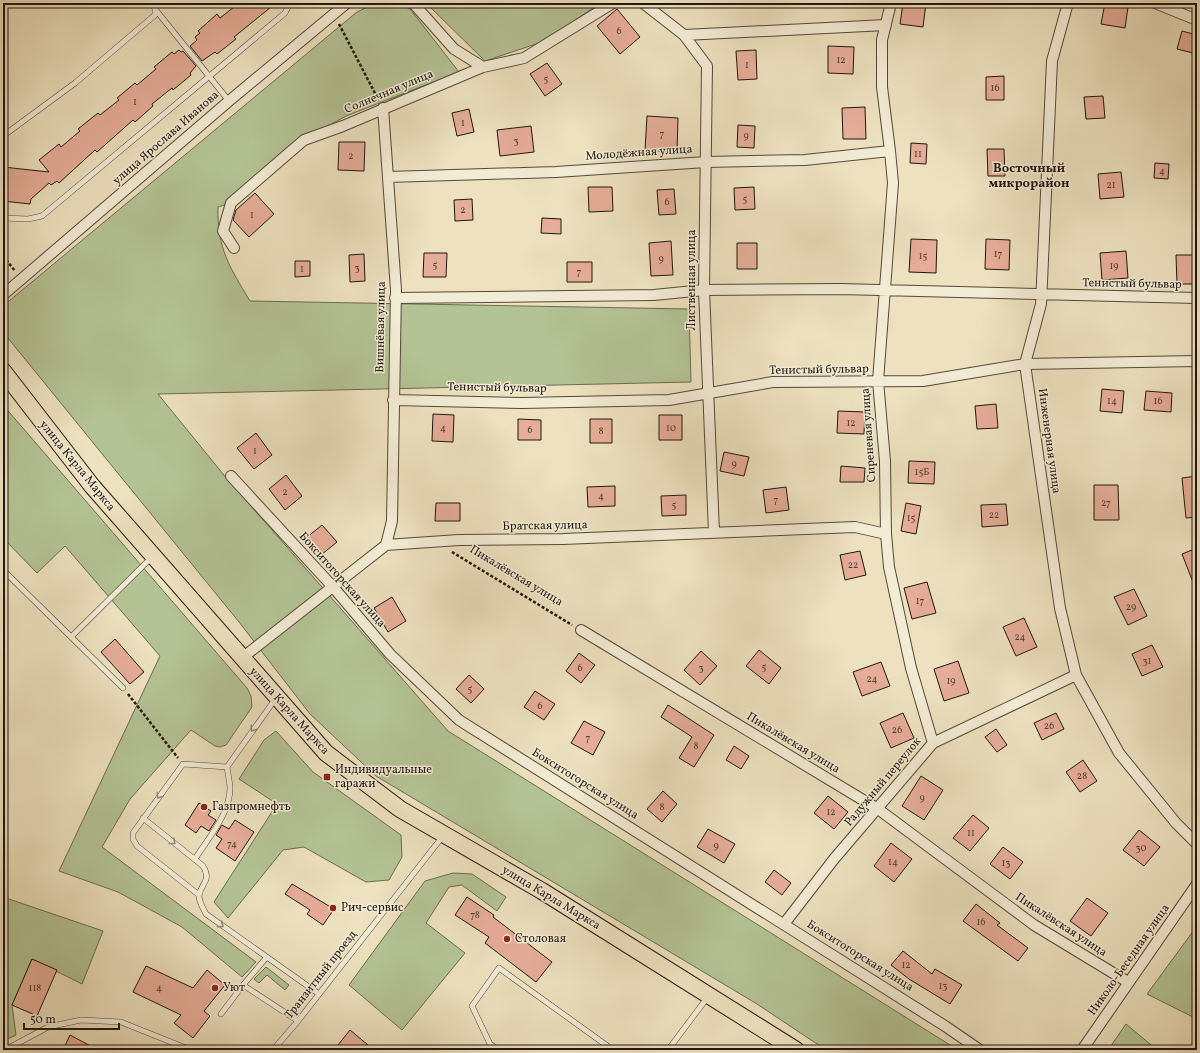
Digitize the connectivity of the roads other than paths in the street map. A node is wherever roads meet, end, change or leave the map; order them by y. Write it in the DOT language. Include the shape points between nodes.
graph roads {
  1 [pos="152,3"];
  2 [pos="290,3"];
  3 [pos="347,3"];
  4 [pos="413,3"];
  5 [pos="613,3"];
  6 [pos="643,3"];
  7 [pos="892,3"];
  8 [pos="1068,3"];
  9 [pos="1154,3"];
  10 [pos="155,9"];
  11 [pos="1197,20"];
  12 [pos="886,25"];
  13 [pos="684,35"];
  14 [pos="483,67"];
  15 [pos="209,76"];
  16 [pos="230,101"];
  17 [pos="383,108"];
  18 [pos="3,136"];
  19 [pos="890,151"];
  20 [pos="706,162"];
  21 [pos="388,178"];
  22 [pos="3,218"];
  23 [pos="234,248"];
  24 [pos="704,290"];
  25 [pos="885,290"];
  26 [pos="3,295"];
  27 [pos="1042,295"];
  28 [pos="395,298"];
  29 [pos="1197,298"];
  30 [pos="1197,361"];
  31 [pos="1025,364"];
  32 [pos="3,371"];
  33 [pos="878,381"];
  34 [pos="708,393"];
  35 [pos="393,400"];
  36 [pos="231,476"];
  37 [pos="714,532"];
  38 [pos="886,534"];
  39 [pos="386,545"];
  40 [pos="152,556"];
  41 [pos="3,570"];
  42 [pos="333,587"];
  43 [pos="581,630"];
  44 [pos="71,637"];
  45 [pos="242,658"];
  46 [pos="1076,675"];
  47 [pos="123,688"];
  48 [pos="276,698"];
  49 [pos="933,743"];
  50 [pos="226,767"];
  51 [pos="878,809"];
  52 [pos="143,818"];
  53 [pos="443,836"];
  54 [pos="1197,844"];
  55 [pos="195,859"];
  56 [pos="1197,884"];
  57 [pos="199,895"];
  58 [pos="784,924"];
  59 [pos="266,958"];
  60 [pos="1128,982"];
  61 [pos="243,985"];
  62 [pos="318,994"];
  63 [pos="709,996"];
  64 [pos="221,1014"];
  65 [pos="298,1021"];
  66 [pos="5,1050"];
  67 [pos="191,1050"];
  68 [pos="273,1050"];
  69 [pos="498,1050"];
  70 [pos="612,1050"];
  71 [pos="668,1050"];
  72 [pos="796,1050"];
  73 [pos="980,1050"];
  74 [pos="1082,1050"];
  1 -- 10 [label="lane"];
  2 -- 15 [label="lane" via="286,13"];
  3 -- 16 [label="street, улица Ярослава Иванова"];
  4 -- 14 [label="street" via="454,49"];
  5 -- 14 [label="street, Солнечная улица" via="524,58"];
  6 -- 13 [label="street, Лиственная улица"];
  7 -- 12 [label="street, Сиреневая улица"];
  8 -- 27 [label="street, Инженерная улица" via="1052,61"];
  9 -- 11 [label="street"];
  10 -- 15 [label="lane"];
  10 -- 18 [label="lane" via="155,15 74,83"];
  12 -- 13 [label="street"];
  12 -- 19 [label="street, Сиреневая улица" via="882,40 882,87"];
  13 -- 20 [label="street, Лиственная улица" via="707,66"];
  14 -- 17 [label="street, Солнечная улица"];
  15 -- 16 [label="lane"];
  15 -- 22 [label="lane" via="42,216 28,219"];
  16 -- 26 [label="street, улица Ярослава Иванова"];
  17 -- 21 [label="street, Вишнёвая улица"];
  17 -- 23 [label="street, Солнечная улица" via="304,140 231,203 223,231"];
  19 -- 20 [label="street, Молодёжная улица" via="805,160"];
  19 -- 25 [label="street, Сиреневая улица" via="893,183"];
  20 -- 21 [label="street, Молодёжная улица" via="556,172"];
  20 -- 24 [label="street, Лиственная улица"];
  21 -- 28 [label="street, Вишнёвая улица"];
  24 -- 25 [label="street, Тенистый бульвар"];
  24 -- 28 [label="street, Тенистый бульвар" via="654,295"];
  24 -- 34 [label="street, Лиственная улица"];
  25 -- 27 [label="street, Тенистый бульвар"];
  25 -- 33 [label="street, Сиреневая улица"];
  27 -- 29 [label="street, Тенистый бульвар"];
  27 -- 31 [label="street, Инженерная улица"];
  28 -- 35 [label="street, Вишнёвая улица"];
  30 -- 31 [label="street, Тенистый бульвар"];
  31 -- 33 [label="street, Тенистый бульвар" via="923,381"];
  31 -- 46 [label="street, Инженерная улица" via="1060,608"];
  32 -- 40 [label="main road, улица Карла Маркса" via="92,486"];
  33 -- 34 [label="street, Тенистый бульвар" via="773,382"];
  33 -- 38 [label="street, Сиреневая улица" via="885,462"];
  34 -- 35 [label="street, Тенистый бульвар" via="669,400"];
  34 -- 37 [label="street, Лиственная улица"];
  35 -- 39 [label="street, Вишнёвая улица" via="392,521"];
  36 -- 42 [label="street, Бокситогорская улица"];
  37 -- 38 [label="street, Братская улица" via="855,527"];
  37 -- 39 [label="street, Братская улица" via="563,539 459,540"];
  38 -- 49 [label="street, Сиреневая улица" via="889,567 911,668"];
  39 -- 42 [label="street"];
  40 -- 44 [label="lane"];
  40 -- 45 [label="main road, улица Карла Маркса"];
  41 -- 44 [label="lane"];
  42 -- 45 [label="street"];
  42 -- 58 [label="street, Бокситогорская улица" via="390,654 460,720"];
  43 -- 51 [label="street, Пикалёвская улица"];
  44 -- 47 [label="lane"];
  45 -- 48 [label="main road, улица Карла Маркса"];
  46 -- 49 [label="street, Радужный переулок"];
  46 -- 54 [label="street, Инженерная улица" via="1119,753 1176,823"];
  48 -- 50 [label="lane, one-way"];
  48 -- 53 [label="main road, улица Карла Маркса" via="326,753 400,809"];
  49 -- 51 [label="street, Радужный переулок"];
  50 -- 52 [label="lane, one-way" via="182,764"];
  50 -- 55 [label="lane" via="230,787 226,807"];
  51 -- 58 [label="street, Радужный переулок" via="834,859"];
  51 -- 60 [label="street, Пикалёвская улица" via="1034,925"];
  52 -- 55 [label="lane, one-way"];
  52 -- 57 [label="lane" via="133,833 137,846"];
  53 -- 62 [label="lane, Транзитный проезд"];
  53 -- 63 [label="main road, улица Карла Маркса" via="542,891"];
  55 -- 57 [label="lane" via="207,873 207,880"];
  56 -- 60 [label="street, Николо-Беседная улица"];
  57 -- 59 [label="lane, one-way" via="206,914"];
  58 -- 73 [label="street, Бокситогорская улица"];
  59 -- 61 [label="lane"];
  59 -- 62 [label="lane"];
  60 -- 74 [label="street, Николо-Беседная улица"];
  61 -- 64 [label="lane"];
  61 -- 65 [label="lane"];
  62 -- 65 [label="lane, Транзитный проезд"];
  63 -- 71 [label="lane"];
  63 -- 72 [label="main road, улица Карла Маркса"];
  65 -- 68 [label="lane, Транзитный проезд"];
  66 -- 67 [label="lane" via="48,1027 81,1020 121,1022"];
  69 -- 70 [label="lane" via="490,1044 472,1006 499,968"];
}
